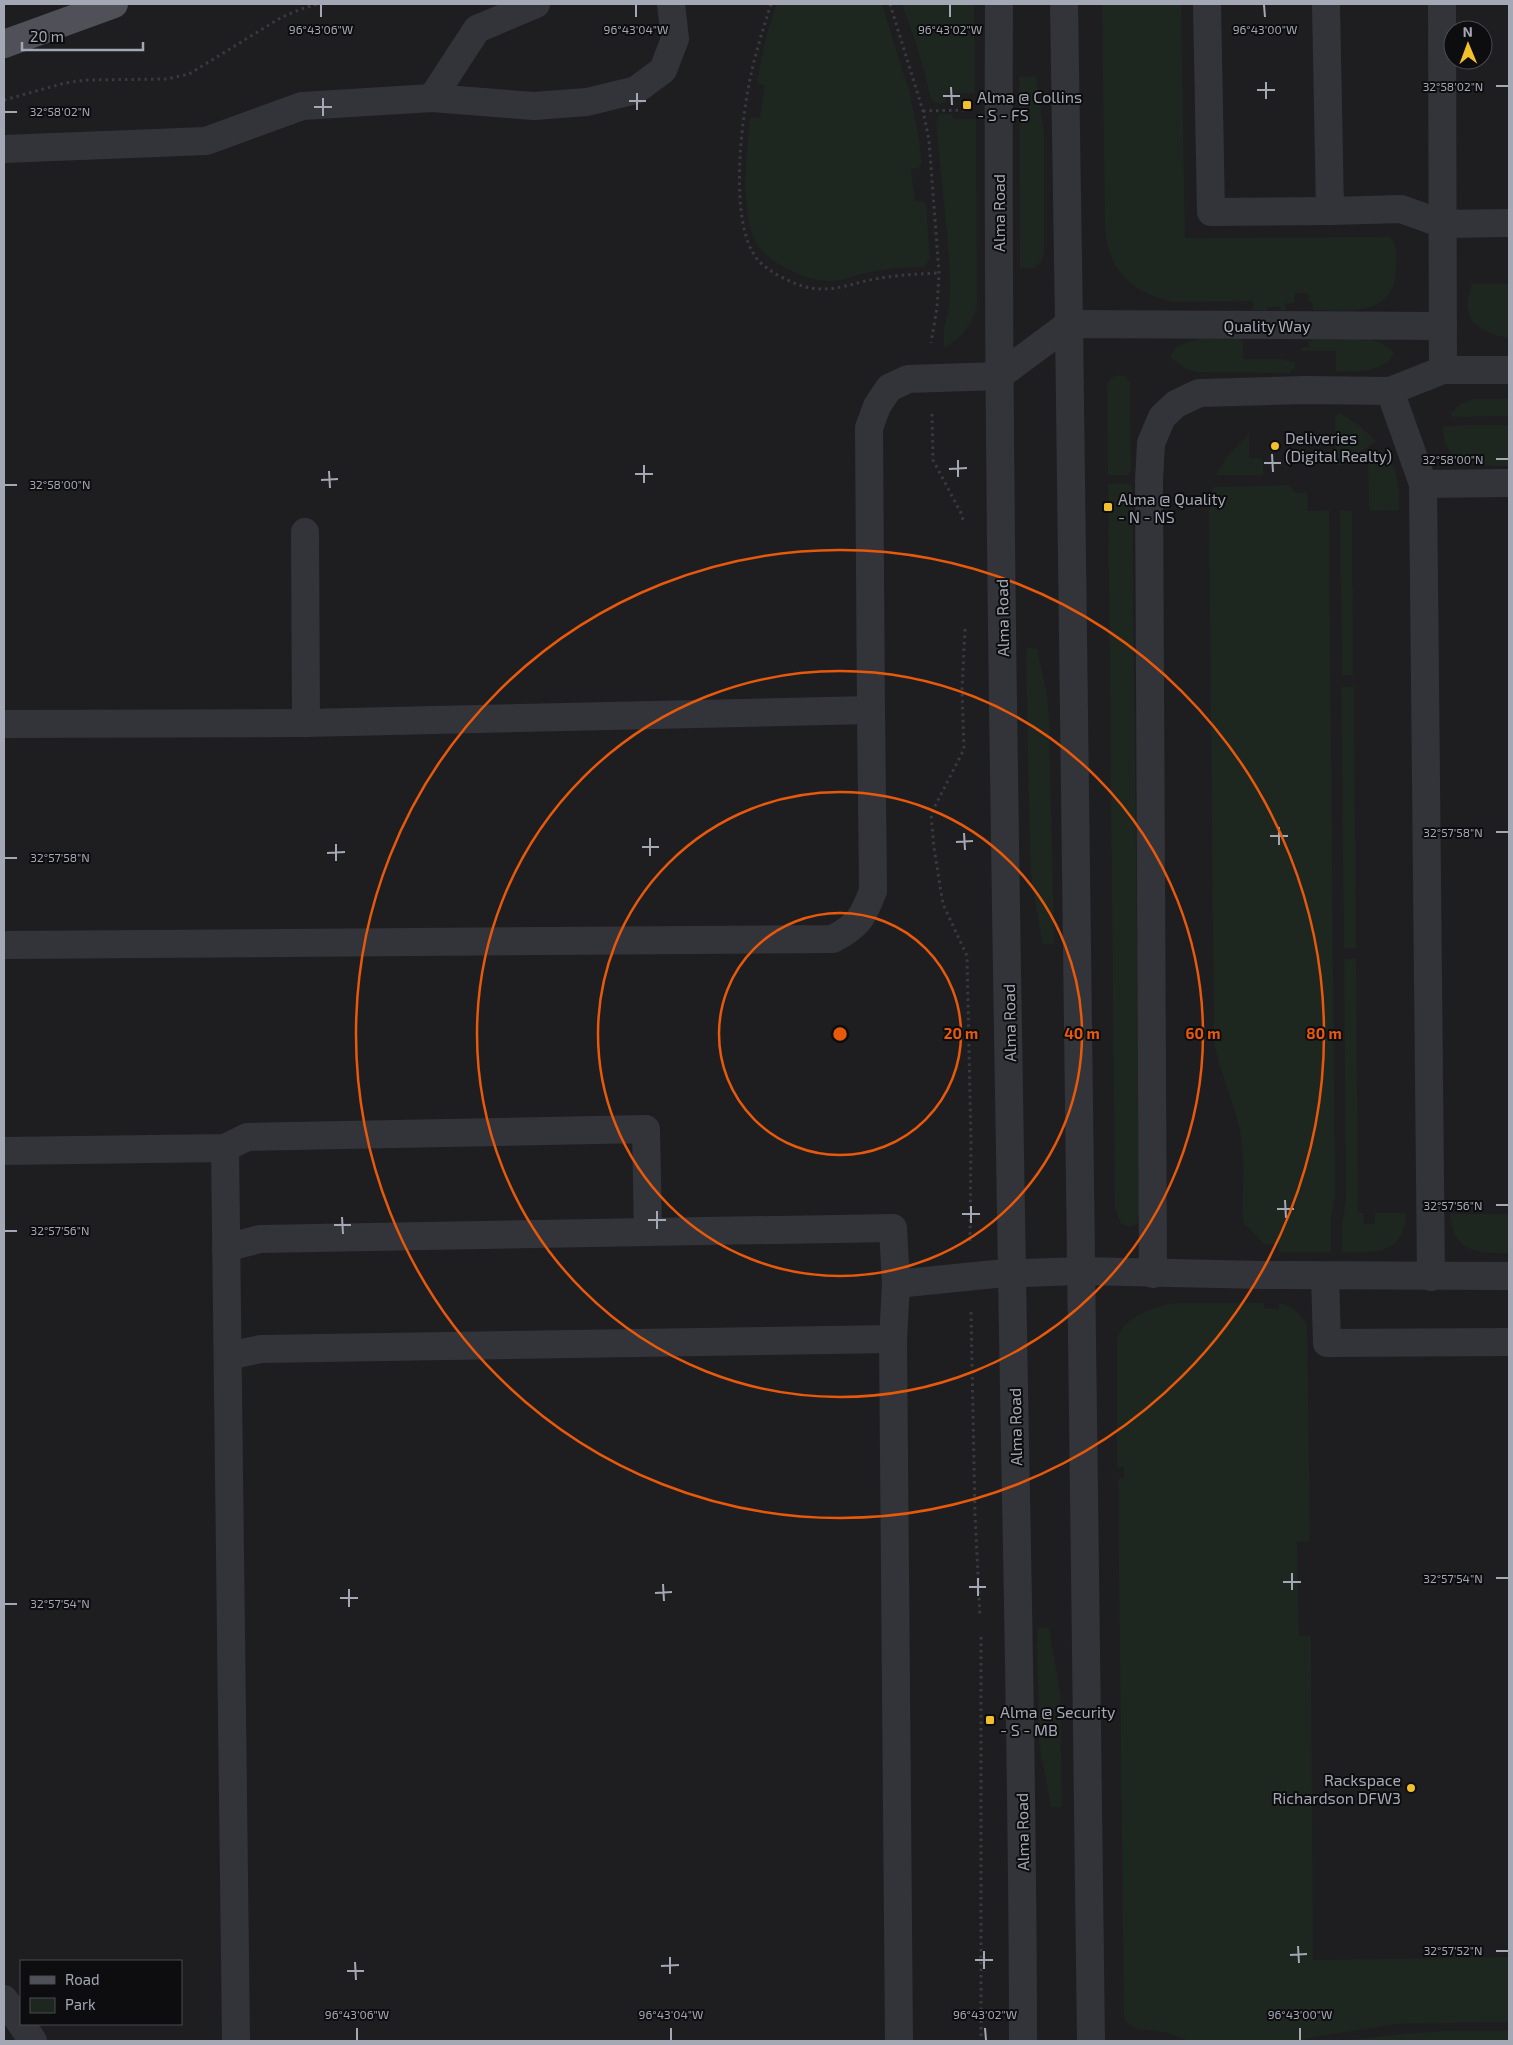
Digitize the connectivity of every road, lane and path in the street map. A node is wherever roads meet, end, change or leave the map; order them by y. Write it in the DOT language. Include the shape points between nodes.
graph roads {
  1 [pos="114,4"];
  2 [pos="318,4"];
  3 [pos="536,4"];
  4 [pos="671,4"];
  5 [pos="771,4"];
  6 [pos="890,4"];
  7 [pos="999,4"];
  8 [pos="1064,4"];
  9 [pos="1207,4"];
  10 [pos="1326,4"];
  11 [pos="1442,4"];
  12 [pos="4,44"];
  13 [pos="432,98"];
  14 [pos="4,100"];
  15 [pos="923,110"];
  16 [pos="972,110"];
  17 [pos="4,149"];
  18 [pos="1330,211"];
  19 [pos="1509,223"];
  20 [pos="1443,224"];
  21 [pos="939,273"];
  22 [pos="1070,324"];
  23 [pos="1443,326"];
  24 [pos="1443,370"];
  25 [pos="1509,370"];
  26 [pos="998,376"];
  27 [pos="931,377"];
  28 [pos="1390,391"];
  29 [pos="1509,483"];
  30 [pos="1422,484"];
  31 [pos="966,530"];
  32 [pos="305,532"];
  33 [pos="965,625"];
  34 [pos="871,710"];
  35 [pos="306,723"];
  36 [pos="4,724"];
  37 [pos="4,945"];
  38 [pos="225,1148"];
  39 [pos="4,1151"];
  40 [pos="648,1232"];
  41 [pos="226,1248"];
  42 [pos="1080,1271"];
  43 [pos="1012,1273"];
  44 [pos="1153,1274"];
  45 [pos="971,1276"];
  46 [pos="1326,1276"];
  47 [pos="1509,1276"];
  48 [pos="1431,1277"];
  49 [pos="896,1284"];
  50 [pos="892,1339"];
  51 [pos="1509,1342"];
  52 [pos="228,1356"];
  53 [pos="981,1621"];
  54 [pos="981,1631"];
  55 [pos="4,1999"];
  56 [pos="20,2023"];
  57 [pos="21,2025"];
  58 [pos="32,2041"];
  59 [pos="236,2041"];
  60 [pos="899,2041"];
  61 [pos="981,2041"];
  62 [pos="1023,2041"];
  63 [pos="1091,2041"];
  1 -- 12 [label="main road"];
  2 -- 14 [label="path" via="282,17 189,74 167,80 86,80"];
  3 -- 13 [label="street" via="478,29"];
  4 -- 13 [label="street" via="675,39 663,70 636,90 587,102 534,106"];
  5 -- 21 [label="path" via="752,71 740,176 741,212 748,240 758,260 778,276 809,288 828,290 873,279"];
  6 -- 15 [label="path"];
  7 -- 26 [label="street, Alma Road"];
  8 -- 22 [label="street"];
  9 -- 18 [label="street" via="1211,212"];
  10 -- 18 [label="street"];
  11 -- 20 [label="street"];
  13 -- 17 [label="street" via="302,106 206,141"];
  15 -- 16 [label="path"];
  15 -- 21 [label="path" via="929,140"];
  18 -- 20 [label="street" via="1401,209"];
  19 -- 20 [label="street"];
  20 -- 23 [label="street"];
  21 -- 27 [label="path"];
  22 -- 23 [label="street, Quality Way"];
  22 -- 26 [label="street"];
  22 -- 42 [label="street"];
  23 -- 24 [label="street"];
  24 -- 25 [label="street"];
  24 -- 28 [label="street"];
  26 -- 27 [label="street"];
  26 -- 43 [label="street, Alma Road"];
  27 -- 31 [label="path" via="933,460 961,513"];
  27 -- 34 [label="street" via="908,379 889,388 877,406 869,428"];
  28 -- 30 [label="street"];
  28 -- 44 [label="street" via="1199,393 1176,404 1162,417 1151,443"];
  29 -- 30 [label="street"];
  30 -- 48 [label="street"];
  32 -- 35 [label="street"];
  33 -- 45 [label="path" via="964,749 931,814 943,904 967,956"];
  34 -- 35 [label="street"];
  34 -- 37 [label="street" via="873,891 865,914 849,930 833,938"];
  35 -- 36 [label="street"];
  38 -- 39 [label="street"];
  38 -- 40 [label="street" via="247,1137 646,1129"];
  38 -- 41 [label="street"];
  40 -- 41 [label="street" via="260,1238"];
  40 -- 49 [label="street" via="893,1228"];
  41 -- 52 [label="street"];
  42 -- 43 [label="street"];
  42 -- 44 [label="street"];
  42 -- 63 [label="street"];
  43 -- 45 [label="street"];
  43 -- 62 [label="street, Alma Road" via="1023,1833"];
  44 -- 46 [label="street"];
  45 -- 49 [label="street"];
  45 -- 53 [label="path" via="975,1515"];
  46 -- 48 [label="street"];
  46 -- 51 [label="street" via="1327,1343"];
  47 -- 48 [label="street"];
  49 -- 50 [label="street"];
  50 -- 52 [label="street" via="261,1349"];
  50 -- 60 [label="street"];
  52 -- 59 [label="street"];
  54 -- 61 [label="path"];
  55 -- 56 [label="street"];
  57 -- 58 [label="street"];
}
